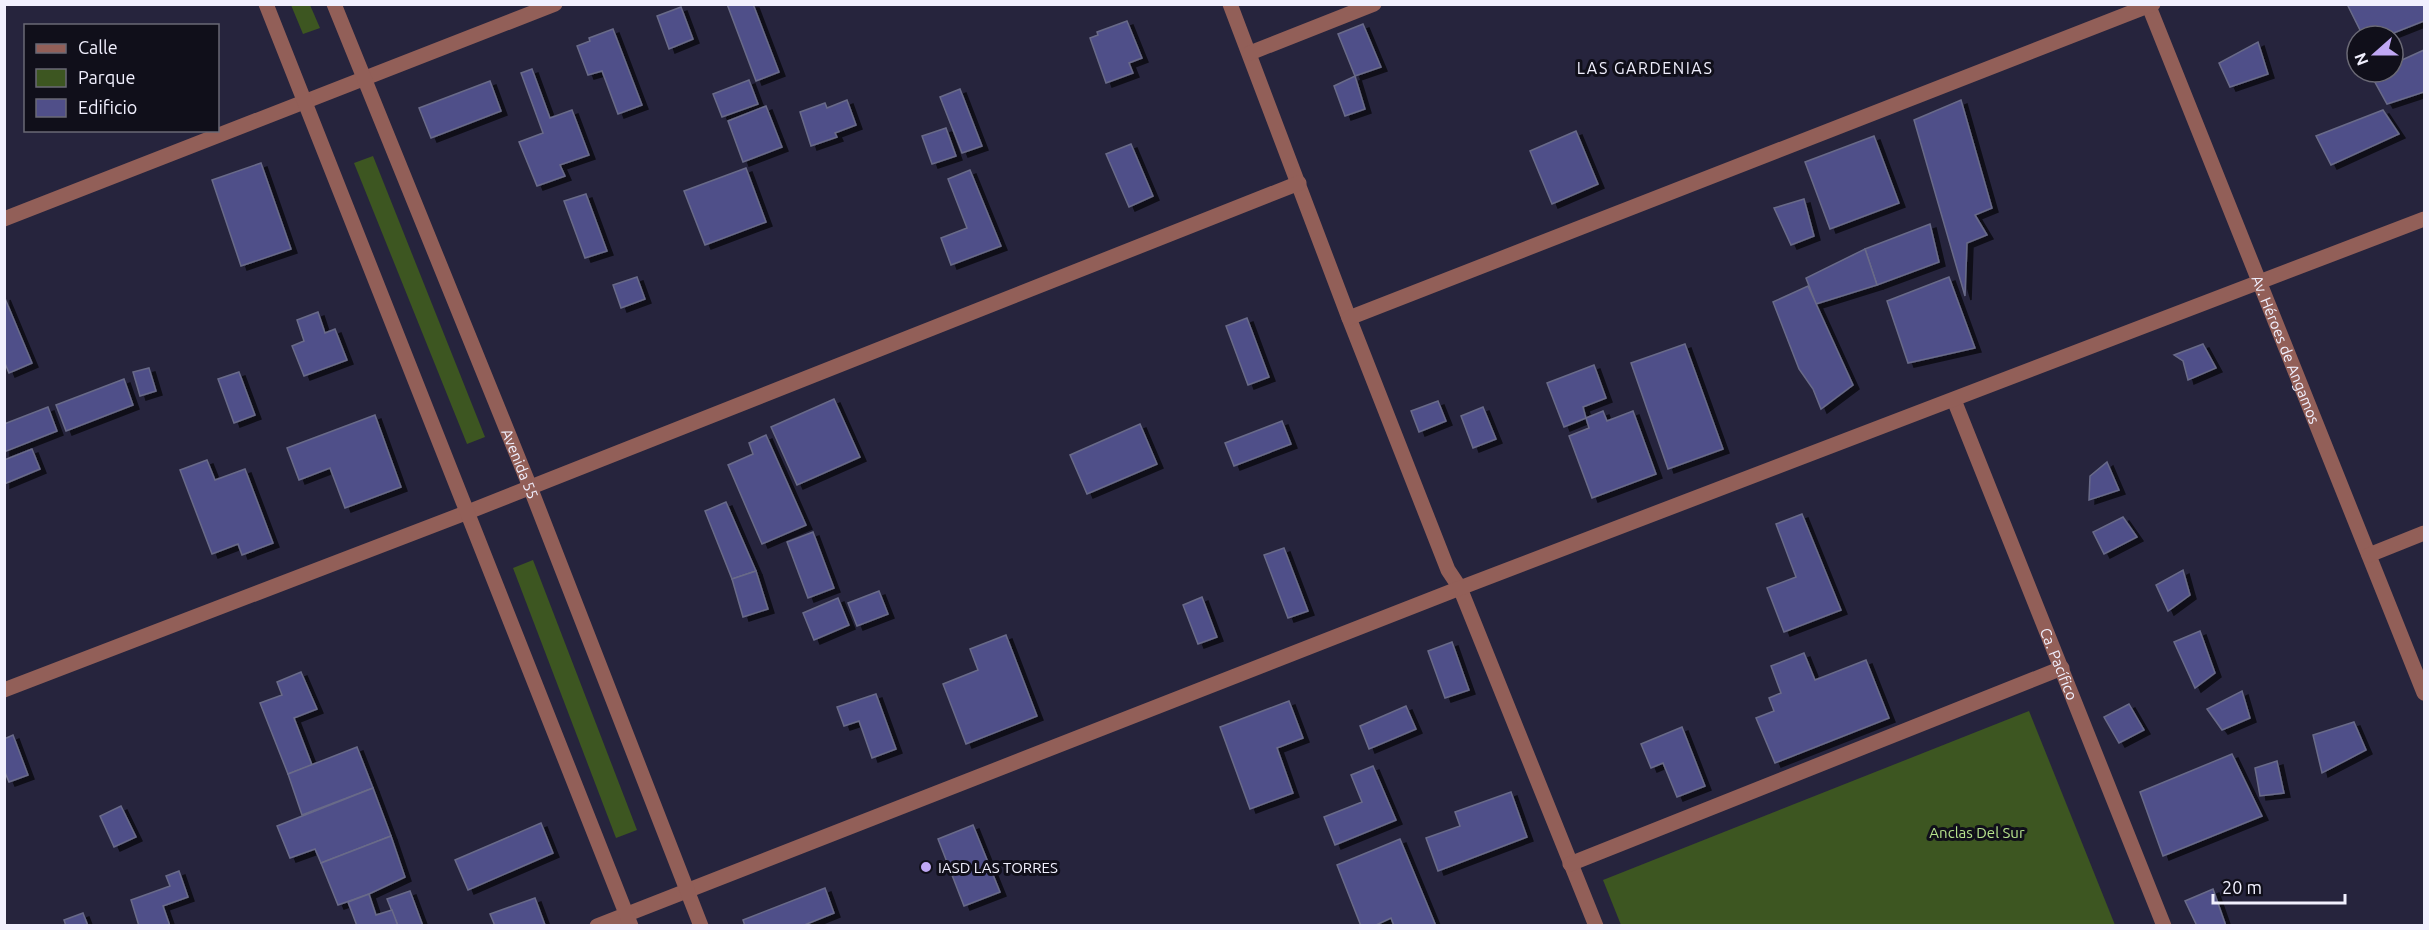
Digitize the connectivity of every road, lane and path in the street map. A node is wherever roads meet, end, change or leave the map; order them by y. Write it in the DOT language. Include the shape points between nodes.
graph roads {
  1 [pos="266,4"];
  2 [pos="334,4"];
  3 [pos="555,4"];
  4 [pos="1230,4"];
  5 [pos="1374,4"];
  6 [pos="2150,5"];
  7 [pos="1250,53"];
  8 [pos="364,78"];
  9 [pos="305,102"];
  10 [pos="1299,183"];
  11 [pos="4,219"];
  12 [pos="2424,219"];
  13 [pos="2259,283"];
  14 [pos="1349,318"];
  15 [pos="1953,400"];
  16 [pos="530,487"];
  17 [pos="468,512"];
  18 [pos="2424,533"];
  19 [pos="2369,555"];
  20 [pos="1460,588"];
  21 [pos="2062,668"];
  22 [pos="4,690"];
  23 [pos="2424,693"];
  24 [pos="1570,864"];
  25 [pos="687,890"];
  26 [pos="629,920"];
  27 [pos="1592,924"];
  28 [pos="597,926"];
  29 [pos="701,926"];
  30 [pos="2164,926"];
  1 -- 9 [label="street"];
  2 -- 8 [label="street, Avenida 55"];
  3 -- 8 [label="street"];
  4 -- 7 [label="street"];
  5 -- 7 [label="street"];
  6 -- 13 [label="street, Av. Héroes de Angamos"];
  6 -- 14 [label="street"];
  7 -- 10 [label="street"];
  8 -- 9 [label="street"];
  8 -- 16 [label="street, Avenida 55"];
  9 -- 11 [label="street"];
  9 -- 17 [label="street"];
  10 -- 14 [label="street"];
  10 -- 16 [label="street"];
  12 -- 13 [label="street"];
  13 -- 15 [label="street"];
  13 -- 19 [label="street, Av. Héroes de Angamos"];
  14 -- 20 [label="street" via="1448,570"];
  15 -- 20 [label="street"];
  15 -- 21 [label="street, Ca. Pacífico"];
  16 -- 17 [label="street"];
  16 -- 25 [label="street, Avenida 55"];
  17 -- 22 [label="street"];
  17 -- 26 [label="street"];
  18 -- 19 [label="street"];
  19 -- 23 [label="street, Av. Héroes de Angamos"];
  20 -- 24 [label="street"];
  20 -- 25 [label="street"];
  21 -- 24 [label="street"];
  21 -- 30 [label="street, Ca. Pacífico"];
  24 -- 27 [label="street"];
  25 -- 26 [label="street"];
  25 -- 29 [label="street, Avenida 55"];
  26 -- 28 [label="street"];
}
